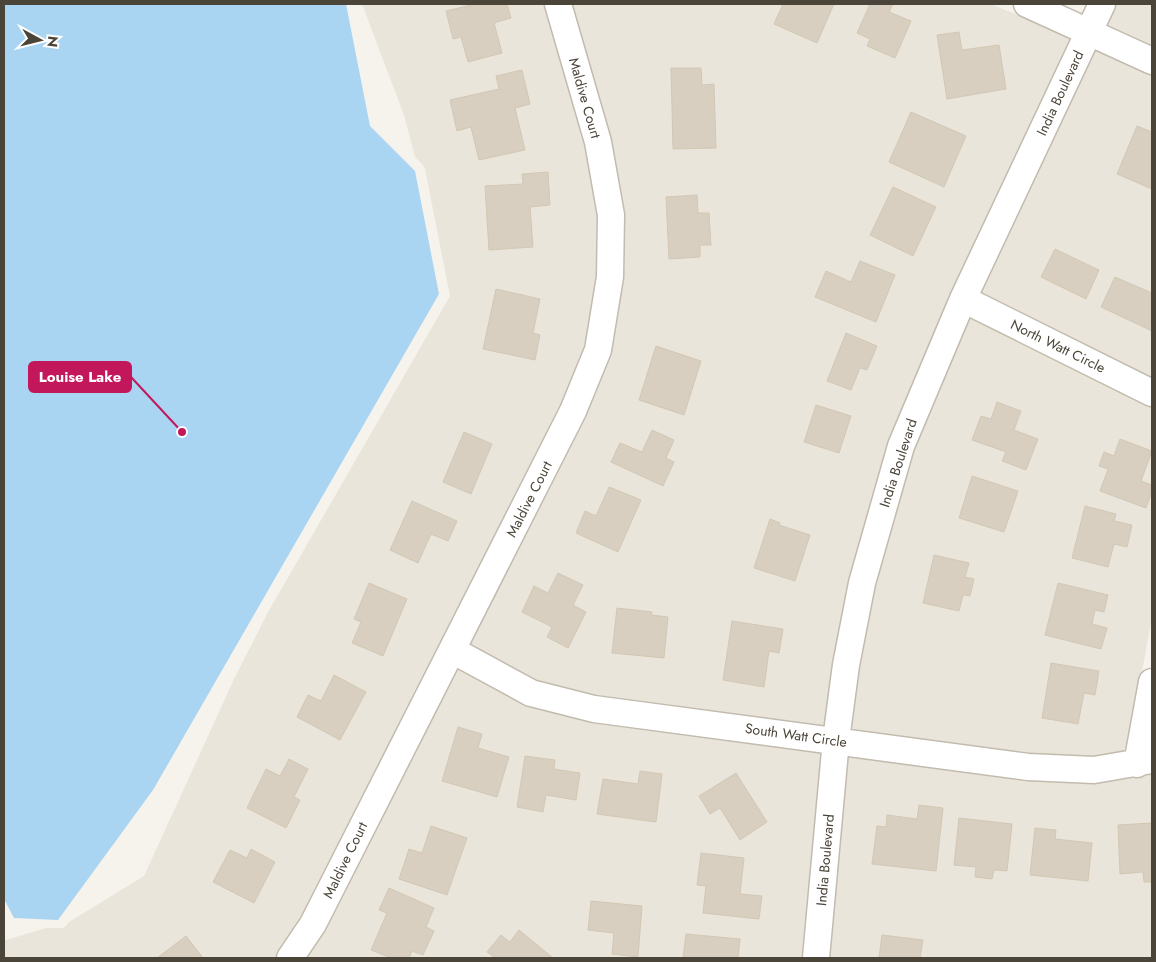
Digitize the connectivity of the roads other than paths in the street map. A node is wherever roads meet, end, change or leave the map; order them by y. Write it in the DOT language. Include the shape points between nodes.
graph roads {
  1 [pos="558,4"];
  2 [pos="1027,4"];
  3 [pos="1102,4"];
  4 [pos="1089,32"];
  5 [pos="1152,61"];
  6 [pos="963,299"];
  7 [pos="1152,393"];
  8 [pos="452,650"];
  9 [pos="1152,682"];
  10 [pos="836,740"];
  11 [pos="1145,762"];
  12 [pos="290,958"];
  13 [pos="816,958"];
  1 -- 8 [label="street, Maldive Court" via="598,142 612,215 610,277 598,350 573,411"];
  2 -- 4 [label="street"];
  3 -- 4 [label="street, India Boulevard"];
  4 -- 5 [label="street"];
  4 -- 6 [label="street, India Boulevard"];
  6 -- 7 [label="street, North Watt Circle"];
  6 -- 10 [label="street, India Boulevard" via="901,446 862,583"];
  8 -- 10 [label="street, South Watt Circle" via="531,693 594,709"];
  8 -- 12 [label="street, Maldive Court" via="313,924"];
  9 -- 11 [label="street"];
  10 -- 11 [label="street, South Watt Circle" via="1028,767 1094,770"];
  10 -- 13 [label="street, India Boulevard"];
}
